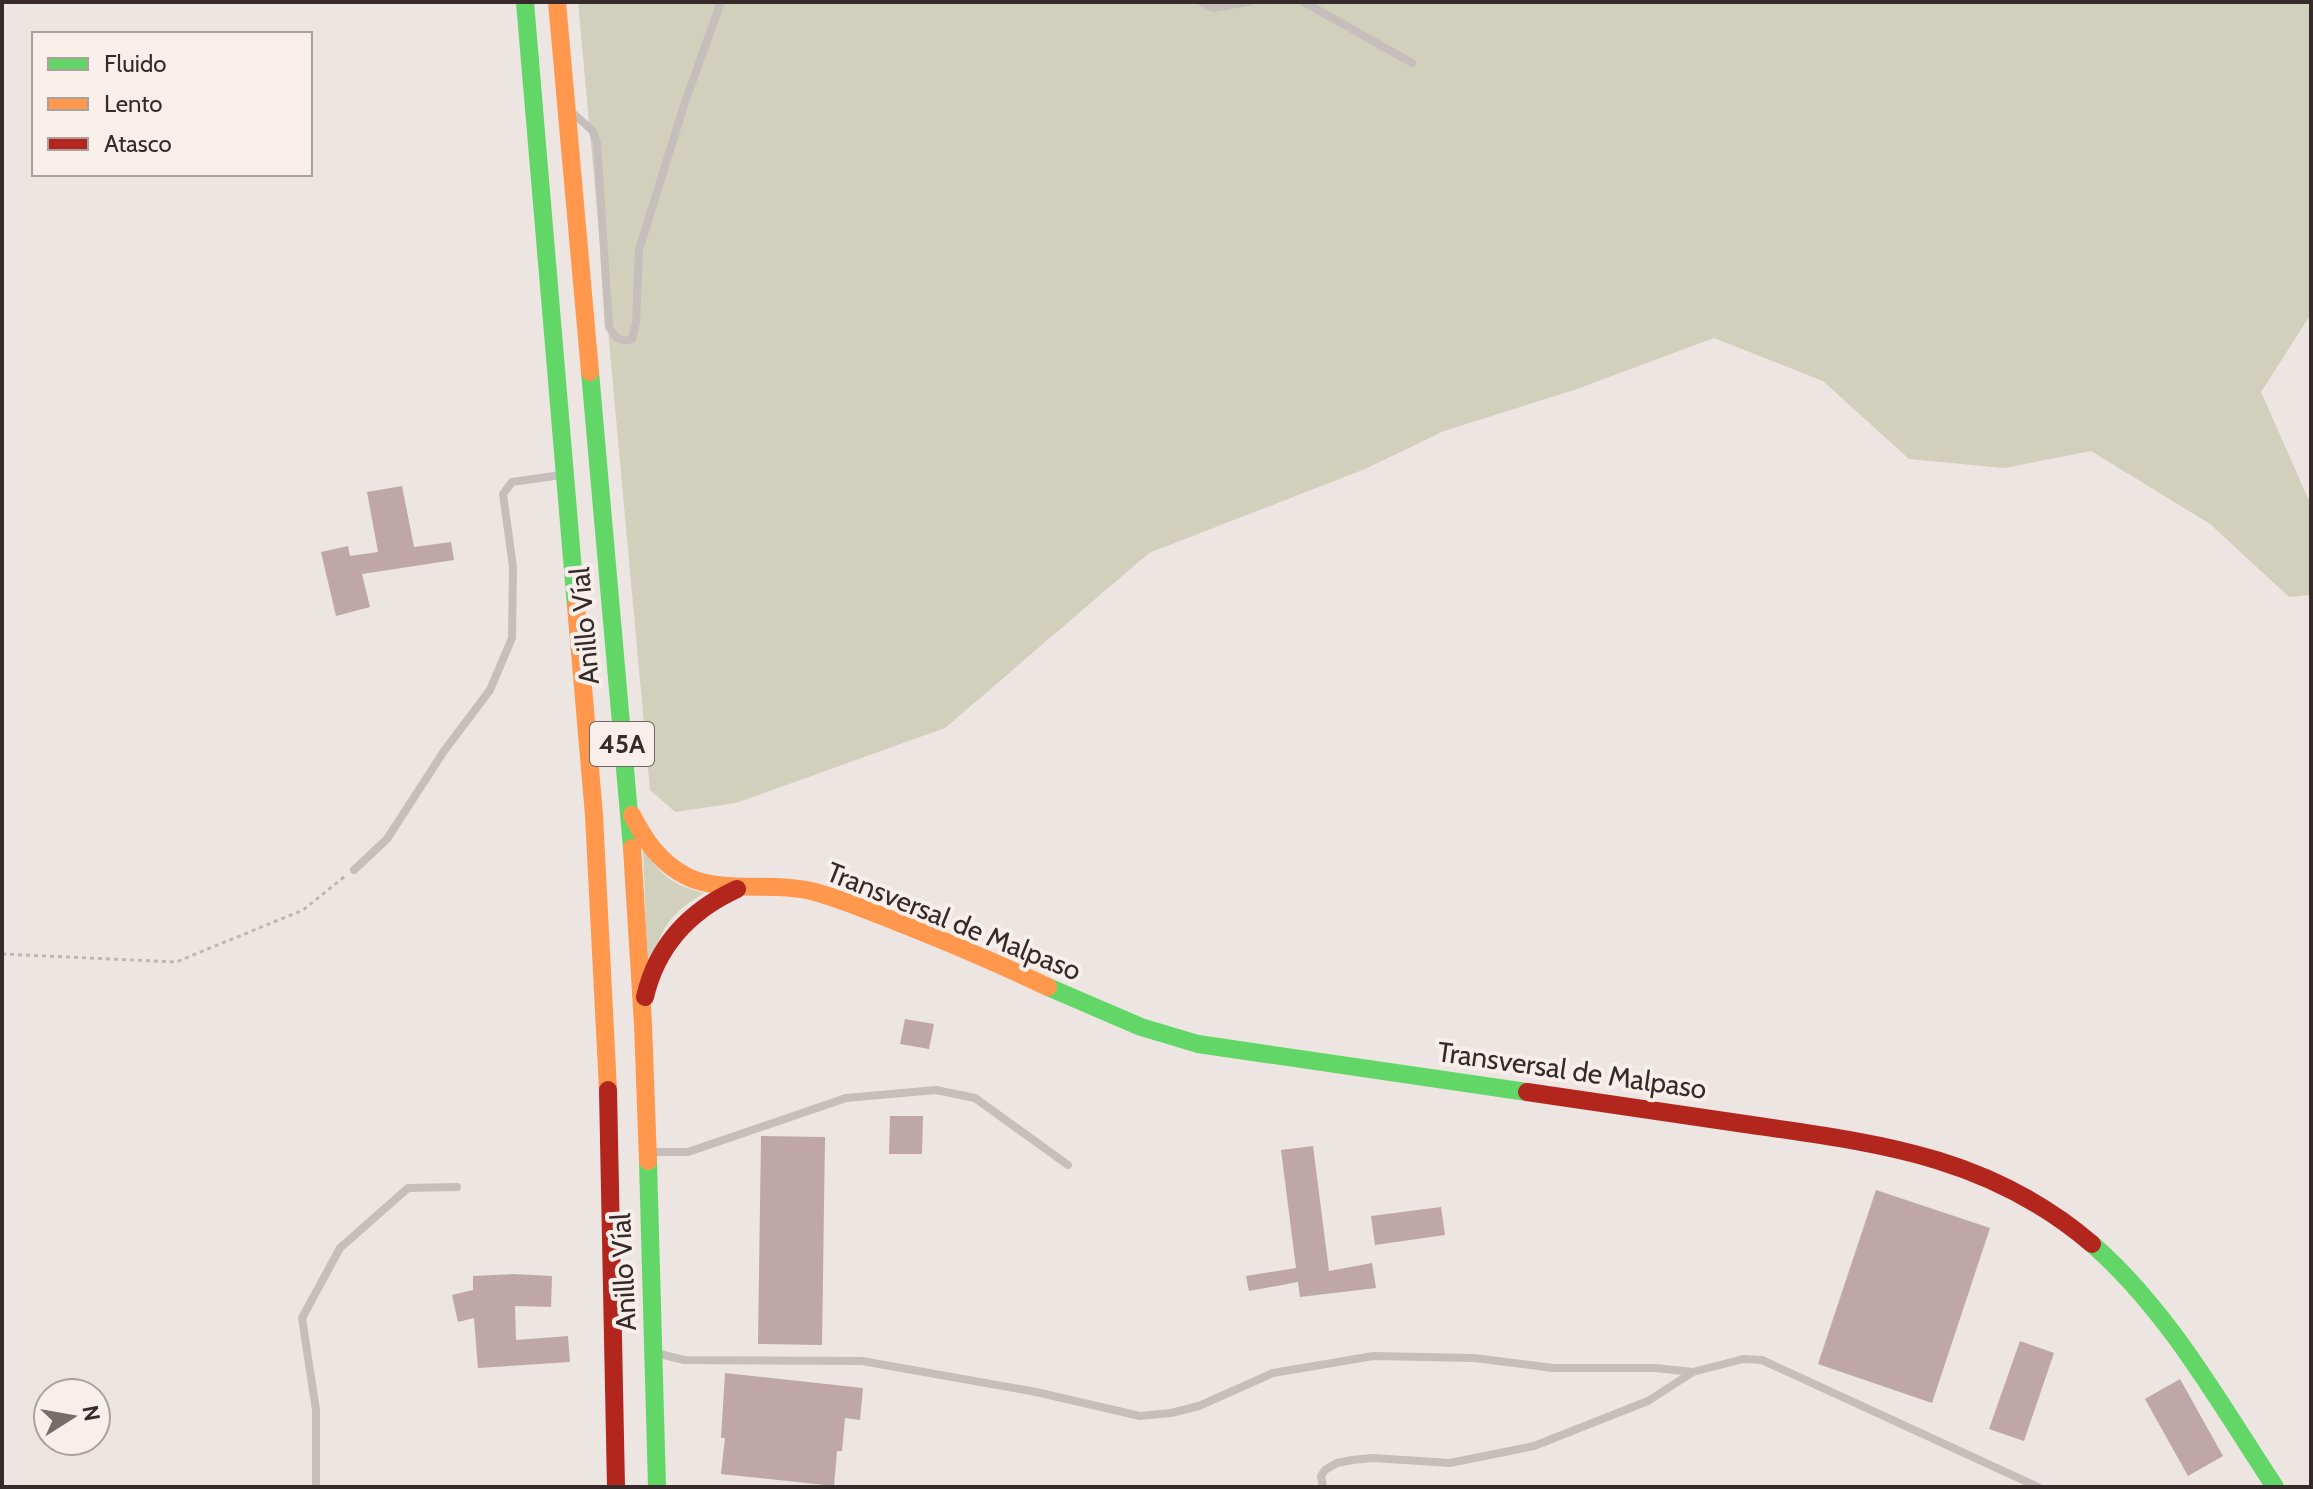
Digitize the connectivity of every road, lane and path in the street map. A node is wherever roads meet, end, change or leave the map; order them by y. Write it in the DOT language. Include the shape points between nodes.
graph roads {
  1 [pos="525,2"];
  2 [pos="557,2"];
  3 [pos="721,2"];
  4 [pos="1201,2"];
  5 [pos="1248,2"];
  6 [pos="1304,2"];
  7 [pos="1412,63"];
  8 [pos="567,105"];
  9 [pos="565,475"];
  10 [pos="628,807"];
  11 [pos="354,870"];
  12 [pos="745,885"];
  13 [pos="2,954"];
  14 [pos="643,1024"];
  15 [pos="646,1151"];
  16 [pos="1068,1165"];
  17 [pos="457,1187"];
  18 [pos="655,1353"];
  19 [pos="1693,1372"];
  20 [pos="615,1486"];
  21 [pos="316,1487"];
  22 [pos="657,1487"];
  23 [pos="1323,1487"];
  24 [pos="2038,1487"];
  25 [pos="2275,1487"];
  1 -- 9 [label="main road, Anillo Víal / 45A"];
  2 -- 8 [label="main road, Anillo Víal / 45A"];
  3 -- 8 [label="lane" via="639,250 632,339 616,338 609,327 597,143 592,130"];
  4 -- 5 [label="lane" via="1213,8"];
  6 -- 7 [label="lane"];
  8 -- 10 [label="main road, Anillo Víal / 45A"];
  9 -- 11 [label="lane" via="512,482 503,494 513,567 512,638 490,690 387,839"];
  9 -- 20 [label="main road, Anillo Víal / 45A" via="607,1036"];
  10 -- 12 [label="main road, Transversal de Malpaso" via="657,857 676,871 722,886"];
  10 -- 14 [label="main road, Anillo Víal / 45A"];
  11 -- 13 [label="path" via="303,910 176,962"];
  12 -- 14 [label="main road, Transversal de Malpaso" via="692,914 671,937 655,963"];
  12 -- 25 [label="main road, Transversal de Malpaso" via="805,890 858,906 1161,1036 1828,1136 1978,1173 2027,1196 2105,1255 2184,1349"];
  14 -- 15 [label="main road, Anillo Víal / 45A"];
  15 -- 16 [label="lane" via="688,1152 846,1098 936,1090 975,1098"];
  15 -- 18 [label="main road, Anillo Víal / 45A"];
  17 -- 21 [label="lane" via="408,1188 340,1248 302,1318 316,1410"];
  18 -- 19 [label="lane" via="684,1360 862,1361 1140,1416 1199,1406 1273,1373 1373,1356"];
  18 -- 22 [label="main road, Anillo Víal / 45A"];
  19 -- 23 [label="lane" via="1648,1401 1534,1446 1450,1463 1352,1460 1325,1470"];
  19 -- 24 [label="lane" via="1743,1359 1762,1360"];
}
